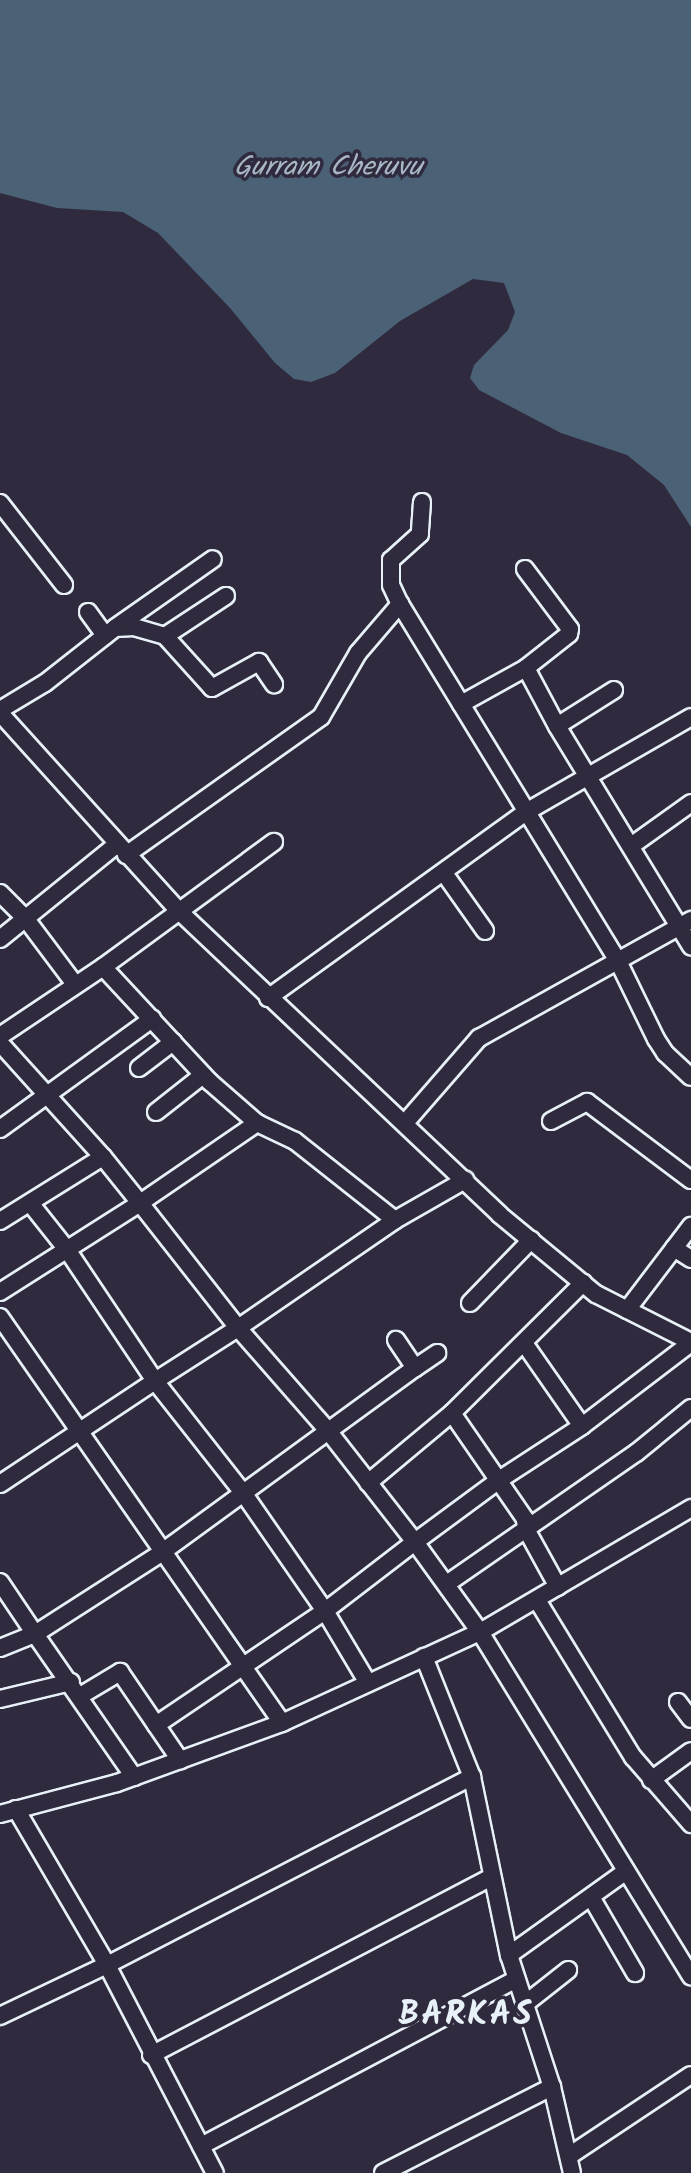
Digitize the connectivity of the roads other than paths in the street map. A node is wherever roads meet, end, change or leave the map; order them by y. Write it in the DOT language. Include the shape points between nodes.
graph roads {
  1 [pos="422,502"];
  2 [pos="0,503"];
  3 [pos="213,559"];
  4 [pos="525,569"];
  5 [pos="64,585"];
  6 [pos="226,596"];
  7 [pos="400,604"];
  8 [pos="88,612"];
  9 [pos="110,631"];
  10 [pos="165,636"];
  11 [pos="526,668"];
  12 [pos="274,684"];
  13 [pos="614,690"];
  14 [pos="461,704"];
  15 [pos="0,712"];
  16 [pos="691,717"];
  17 [pos="557,726"];
  18 [pos="586,776"];
  19 [pos="691,803"];
  20 [pos="526,812"];
  21 [pos="274,842"];
  22 [pos="631,846"];
  23 [pos="121,850"];
  24 [pos="444,873"];
  25 [pos="0,893"];
  26 [pos="181,913"];
  27 [pos="26,919"];
  28 [pos="685,924"];
  29 [pos="485,931"];
  30 [pos="0,939"];
  31 [pos="691,946"];
  32 [pos="617,959"];
  33 [pos="103,967"];
  34 [pos="74,983"];
  35 [pos="268,998"];
  36 [pos="152,1019"];
  37 [pos="0,1036"];
  38 [pos="173,1042"];
  39 [pos="0,1043"];
  40 [pos="139,1068"];
  41 [pos="203,1075"];
  42 [pos="691,1077"];
  43 [pos="49,1095"];
  44 [pos="156,1112"];
  45 [pos="551,1121"];
  46 [pos="257,1123"];
  47 [pos="405,1123"];
  48 [pos="0,1129"];
  49 [pos="103,1157"];
  50 [pos="465,1180"];
  51 [pos="691,1180"];
  52 [pos="30,1203"];
  53 [pos="140,1203"];
  54 [pos="395,1220"];
  55 [pos="0,1221"];
  56 [pos="691,1226"];
  57 [pos="531,1240"];
  58 [pos="674,1248"];
  59 [pos="68,1251"];
  60 [pos="691,1259"];
  61 [pos="583,1283"];
  62 [pos="0,1292"];
  63 [pos="470,1303"];
  64 [pos="627,1310"];
  65 [pos="0,1317"];
  66 [pos="238,1328"];
  67 [pos="396,1340"];
  68 [pos="691,1342"];
  69 [pos="524,1343"];
  70 [pos="437,1353"];
  71 [pos="415,1368"];
  72 [pos="155,1381"];
  73 [pos="691,1408"];
  74 [pos="452,1413"];
  75 [pos="582,1426"];
  76 [pos="78,1431"];
  77 [pos="329,1432"];
  78 [pos="499,1480"];
  79 [pos="368,1483"];
  80 [pos="0,1484"];
  81 [pos="244,1494"];
  82 [pos="690,1510"];
  83 [pos="526,1529"];
  84 [pos="415,1542"];
  85 [pos="161,1553"];
  86 [pos="0,1582"];
  87 [pos="448,1583"];
  88 [pos="558,1587"];
  89 [pos="537,1600"];
  90 [pos="325,1611"];
  91 [pos="480,1632"];
  92 [pos="35,1634"];
  93 [pos="0,1648"];
  94 [pos="424,1657"];
  95 [pos="241,1669"];
  96 [pos="368,1683"];
  97 [pos="75,1689"];
  98 [pos="0,1699"];
  99 [pos="678,1702"];
  100 [pos="691,1719"];
  101 [pos="282,1723"];
  102 [pos="156,1725"];
  103 [pos="691,1751"];
  104 [pos="180,1760"];
  105 [pos="134,1777"];
  106 [pos="472,1777"];
  107 [pos="651,1780"];
  108 [pos="8,1811"];
  109 [pos="691,1824"];
  110 [pos="625,1872"];
  111 [pos="492,1877"];
  112 [pos="591,1897"];
  113 [pos="509,1955"];
  114 [pos="107,1965"];
  115 [pos="568,1970"];
  116 [pos="635,1973"];
  117 [pos="691,1976"];
  118 [pos="517,1979"];
  119 [pos="525,2004"];
  120 [pos="0,2016"];
  121 [pos="151,2055"];
  122 [pos="691,2075"];
  123 [pos="552,2087"];
  124 [pos="201,2146"];
  125 [pos="570,2165"];
  126 [pos="215,2173"];
  127 [pos="383,2173"];
  1 -- 7 [label="street" via="420,534 391,560 391,585"];
  2 -- 5 [label="street"];
  3 -- 9 [label="street"];
  4 -- 11 [label="street" via="570,629"];
  6 -- 10 [label="street"];
  7 -- 14 [label="street"];
  7 -- 23 [label="street" via="358,653 321,717"];
  8 -- 9 [label="street"];
  9 -- 10 [label="street" via="134,627"];
  9 -- 15 [label="street"];
  10 -- 12 [label="street" via="212,688 259,662"];
  11 -- 14 [label="street"];
  11 -- 17 [label="street"];
  13 -- 17 [label="street"];
  14 -- 20 [label="street"];
  15 -- 23 [label="street"];
  16 -- 18 [label="street"];
  17 -- 18 [label="street"];
  18 -- 20 [label="street"];
  18 -- 22 [label="street"];
  19 -- 22 [label="street"];
  20 -- 24 [label="street"];
  20 -- 32 [label="street"];
  21 -- 26 [label="street"];
  22 -- 28 [label="street"];
  23 -- 26 [label="street"];
  23 -- 27 [label="street"];
  24 -- 29 [label="street"];
  24 -- 35 [label="street"];
  25 -- 27 [label="street"];
  26 -- 33 [label="street"];
  26 -- 35 [label="street"];
  27 -- 30 [label="street"];
  27 -- 34 [label="street"];
  28 -- 31 [label="street"];
  28 -- 32 [label="street"];
  32 -- 42 [label="street" via="656,1039"];
  32 -- 47 [label="street" via="479,1038"];
  33 -- 34 [label="street"];
  33 -- 36 [label="street"];
  34 -- 37 [label="street"];
  35 -- 47 [label="street"];
  36 -- 38 [label="street"];
  36 -- 43 [label="street"];
  38 -- 40 [label="street"];
  38 -- 41 [label="street"];
  39 -- 43 [label="street"];
  41 -- 44 [label="street"];
  41 -- 46 [label="street"];
  43 -- 48 [label="street"];
  43 -- 49 [label="street"];
  45 -- 51 [label="street" via="587,1102"];
  46 -- 53 [label="street"];
  46 -- 54 [label="street" via="295,1141"];
  47 -- 50 [label="street"];
  49 -- 52 [label="street"];
  49 -- 53 [label="street"];
  50 -- 54 [label="street"];
  50 -- 57 [label="street"];
  52 -- 55 [label="street"];
  52 -- 59 [label="street"];
  53 -- 59 [label="street"];
  53 -- 66 [label="street"];
  54 -- 66 [label="street"];
  56 -- 58 [label="street"];
  57 -- 61 [label="street"];
  57 -- 63 [label="street"];
  58 -- 60 [label="street"];
  58 -- 64 [label="street"];
  59 -- 62 [label="street"];
  59 -- 72 [label="street"];
  61 -- 64 [label="street"];
  61 -- 69 [label="street"];
  64 -- 68 [label="street"];
  65 -- 76 [label="street"];
  66 -- 72 [label="street"];
  66 -- 77 [label="street"];
  67 -- 71 [label="street"];
  68 -- 75 [label="street"];
  69 -- 74 [label="street"];
  69 -- 75 [label="street"];
  70 -- 71 [label="street"];
  71 -- 77 [label="street"];
  72 -- 76 [label="street"];
  72 -- 81 [label="street"];
  73 -- 83 [label="street"];
  74 -- 78 [label="street"];
  74 -- 79 [label="street"];
  75 -- 78 [label="street"];
  76 -- 80 [label="street"];
  76 -- 85 [label="street"];
  77 -- 79 [label="street"];
  77 -- 81 [label="street"];
  78 -- 83 [label="street"];
  78 -- 84 [label="street"];
  79 -- 84 [label="street"];
  81 -- 85 [label="street"];
  81 -- 90 [label="street"];
  82 -- 88 [label="street"];
  83 -- 87 [label="street"];
  83 -- 88 [label="street"];
  84 -- 87 [label="street"];
  84 -- 90 [label="street"];
  85 -- 92 [label="street"];
  85 -- 95 [label="street"];
  86 -- 92 [label="street"];
  87 -- 91 [label="street"];
  88 -- 89 [label="street"];
  89 -- 91 [label="street"];
  89 -- 107 [label="street"];
  90 -- 95 [label="street"];
  90 -- 96 [label="street"];
  91 -- 94 [label="street"];
  91 -- 110 [label="street"];
  92 -- 93 [label="street"];
  92 -- 97 [label="street"];
  94 -- 96 [label="street"];
  94 -- 106 [label="street"];
  95 -- 101 [label="street"];
  95 -- 102 [label="street"];
  96 -- 101 [label="street"];
  97 -- 98 [label="street"];
  97 -- 102 [label="street" via="120,1672"];
  97 -- 105 [label="street"];
  99 -- 100 [label="street"];
  101 -- 104 [label="street"];
  102 -- 104 [label="street"];
  103 -- 107 [label="street"];
  104 -- 105 [label="street"];
  105 -- 108 [label="street"];
  106 -- 111 [label="street"];
  106 -- 114 [label="street"];
  107 -- 109 [label="street"];
  108 -- 114 [label="street"];
  110 -- 112 [label="street"];
  110 -- 117 [label="street"];
  111 -- 113 [label="street"];
  111 -- 121 [label="street"];
  112 -- 113 [label="street"];
  112 -- 116 [label="street"];
  113 -- 118 [label="street"];
  114 -- 120 [label="street"];
  114 -- 121 [label="street"];
  115 -- 119 [label="street"];
  118 -- 119 [label="street"];
  118 -- 124 [label="street"];
  119 -- 123 [label="street"];
  121 -- 124 [label="street"];
  122 -- 125 [label="street"];
  123 -- 125 [label="street"];
  123 -- 127 [label="street"];
  124 -- 126 [label="street"];
}
